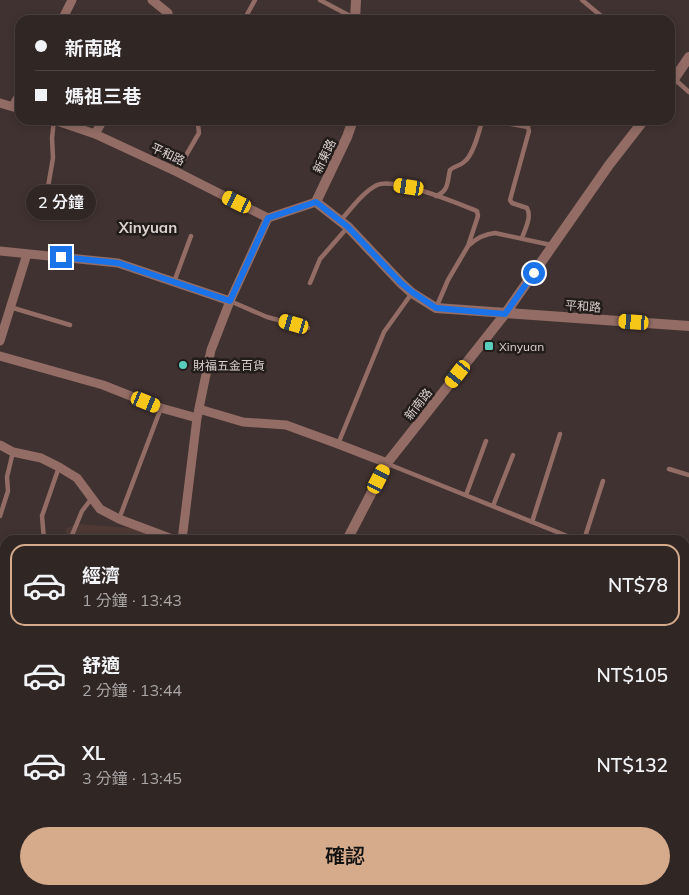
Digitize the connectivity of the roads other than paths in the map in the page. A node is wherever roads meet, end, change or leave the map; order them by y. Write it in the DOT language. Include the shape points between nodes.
graph roads {
  1 [pos="72,0"];
  2 [pos="152,0"];
  3 [pos="255,0"];
  4 [pos="320,0"];
  5 [pos="356,0"];
  6 [pos="582,0"];
  7 [pos="64,15"];
  8 [pos="168,15"];
  9 [pos="247,15"];
  10 [pos="346,15"];
  11 [pos="355,15"];
  12 [pos="600,15"];
  13 [pos="689,57"];
  14 [pos="675,75"];
  15 [pos="675,83"];
  16 [pos="689,92"];
  17 [pos="0,103"];
  18 [pos="15,108"];
  19 [pos="53,125"];
  20 [pos="69,125"];
  21 [pos="100,125"];
  22 [pos="198,125"];
  23 [pos="351,125"];
  24 [pos="481,125"];
  25 [pos="516,125"];
  26 [pos="640,125"];
  27 [pos="95,134"];
  28 [pos="177,172"];
  29 [pos="48,187"];
  30 [pos="436,196"];
  31 [pos="316,202"];
  32 [pos="268,218"];
  33 [pos="344,224"];
  34 [pos="191,236"];
  35 [pos="522,238"];
  36 [pos="468,246"];
  37 [pos="554,246"];
  38 [pos="0,251"];
  39 [pos="27,254"];
  40 [pos="174,282"];
  41 [pos="310,283"];
  42 [pos="412,292"];
  43 [pos="230,301"];
  44 [pos="10,307"];
  45 [pos="436,308"];
  46 [pos="505,314"];
  47 [pos="70,325"];
  48 [pos="689,326"];
  49 [pos="308,328"];
  50 [pos="0,341"];
  51 [pos="0,356"];
  52 [pos="161,408"];
  53 [pos="198,414"];
  54 [pos="560,434"];
  55 [pos="486,442"];
  56 [pos="338,444"];
  57 [pos="0,445"];
  58 [pos="13,452"];
  59 [pos="513,455"];
  60 [pos="387,463"];
  61 [pos="59,467"];
  62 [pos="669,469"];
  63 [pos="689,474"];
  64 [pos="603,482"];
  65 [pos="466,496"];
  66 [pos="92,498"];
  67 [pos="493,506"];
  68 [pos="0,516"];
  69 [pos="119,519"];
  70 [pos="532,522"];
  71 [pos="44,535"];
  72 [pos="72,535"];
  73 [pos="161,535"];
  74 [pos="183,535"];
  75 [pos="350,535"];
  76 [pos="564,535"];
  77 [pos="586,535"];
  1 -- 7 [label="street"];
  2 -- 8 [label="street"];
  3 -- 9 [label="lane"];
  4 -- 10 [label="lane"];
  5 -- 11 [label="street"];
  6 -- 12 [label="lane"];
  13 -- 14 [label="street"];
  15 -- 16 [label="lane"];
  17 -- 18 [label="street"];
  19 -- 29 [label="lane"];
  20 -- 27 [label="street, 平和路"];
  21 -- 27 [label="street"];
  22 -- 28 [label="lane" via="199,133"];
  23 -- 31 [label="street, 新東路"];
  24 -- 30 [label="lane" via="470,154 450,170 445,190"];
  25 -- 35 [label="lane" via="528,127 529,131 510,200 529,212"];
  26 -- 37 [label="street, 新南路"];
  27 -- 28 [label="street, 平和路"];
  28 -- 32 [label="street, 平和路"];
  30 -- 33 [label="lane" via="409,187 379,184 362,198"];
  30 -- 36 [label="lane" via="477,211"];
  31 -- 32 [label="street"];
  31 -- 33 [label="street"];
  32 -- 43 [label="street"];
  33 -- 41 [label="lane" via="320,259"];
  33 -- 42 [label="street"];
  34 -- 40 [label="lane"];
  35 -- 36 [label="lane" via="486,234"];
  35 -- 37 [label="lane"];
  36 -- 45 [label="lane"];
  37 -- 46 [label="street, 新南路"];
  38 -- 39 [label="street"];
  39 -- 40 [label="street" via="118,263"];
  39 -- 44 [label="street"];
  40 -- 43 [label="street"];
  42 -- 45 [label="street"];
  42 -- 56 [label="lane" via="384,332"];
  43 -- 49 [label="lane" via="267,317"];
  43 -- 53 [label="street" via="211,350"];
  44 -- 47 [label="lane"];
  44 -- 50 [label="street"];
  45 -- 46 [label="street, 平和路"];
  46 -- 48 [label="street, 平和路"];
  46 -- 60 [label="street, 新南路"];
  51 -- 52 [label="street" via="103,385"];
  52 -- 53 [label="street"];
  52 -- 69 [label="lane"];
  53 -- 56 [label="street" via="286,425"];
  53 -- 74 [label="street"];
  54 -- 70 [label="lane"];
  55 -- 65 [label="lane"];
  56 -- 60 [label="street"];
  57 -- 58 [label="street"];
  58 -- 61 [label="street" via="41,458"];
  58 -- 68 [label="lane" via="8,491"];
  59 -- 67 [label="lane"];
  60 -- 65 [label="lane"];
  60 -- 75 [label="street, 新南路"];
  61 -- 66 [label="street" via="77,478"];
  61 -- 71 [label="lane" via="42,516"];
  62 -- 63 [label="lane"];
  64 -- 77 [label="lane"];
  65 -- 67 [label="lane"];
  66 -- 69 [label="street" via="100,509"];
  66 -- 72 [label="lane" via="82,511"];
  67 -- 70 [label="lane"];
  69 -- 73 [label="street"];
  70 -- 76 [label="lane"];
}
